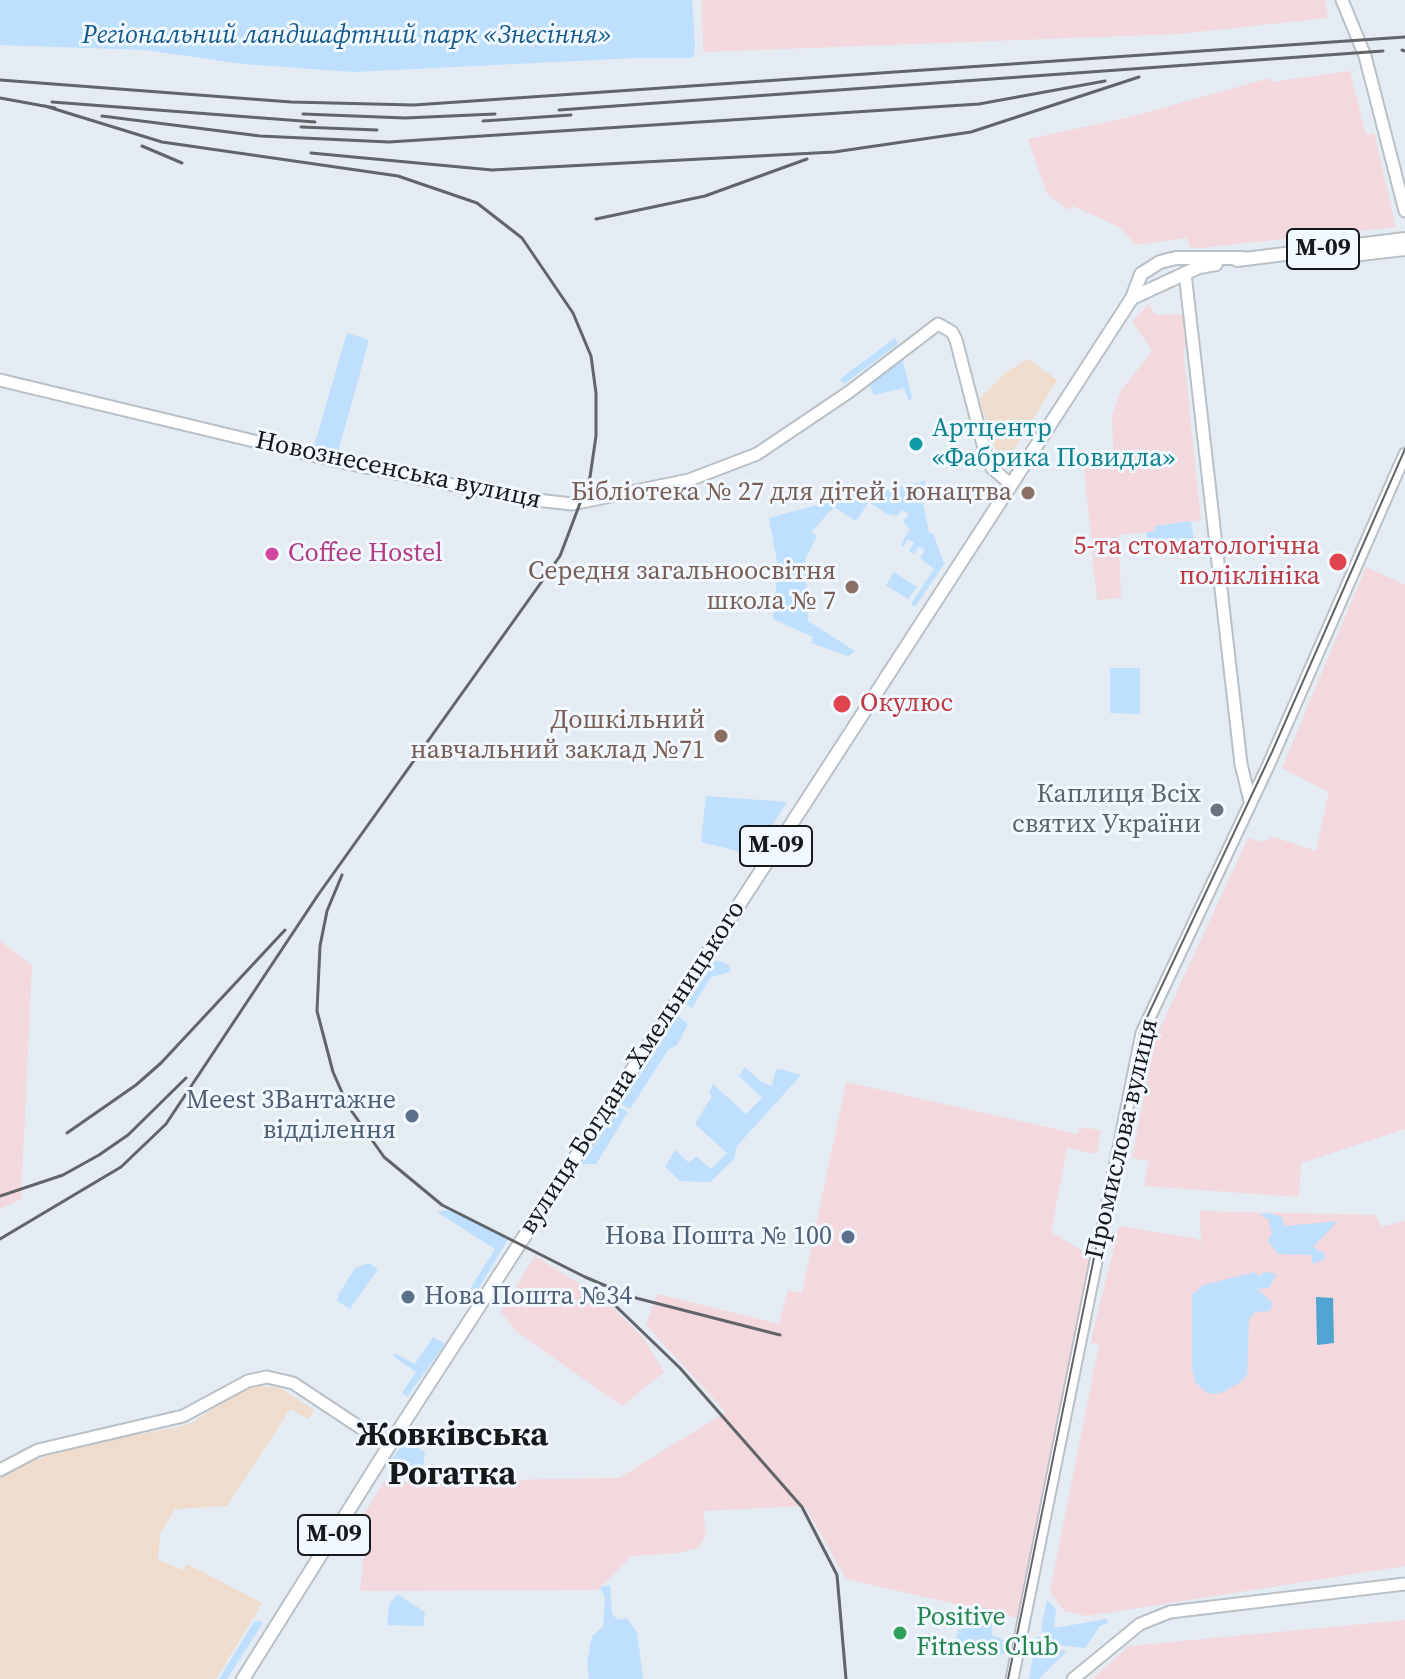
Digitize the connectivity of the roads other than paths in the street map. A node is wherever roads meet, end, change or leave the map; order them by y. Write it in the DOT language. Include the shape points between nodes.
graph roads {
  1 [pos="1342,0"];
  2 [pos="1405,211"];
  3 [pos="1405,239"];
  4 [pos="1405,249"];
  5 [pos="1316,250"];
  6 [pos="1176,258"];
  7 [pos="1244,258"];
  8 [pos="1185,273"];
  9 [pos="1141,274"];
  10 [pos="1159,287"];
  11 [pos="1132,298"];
  12 [pos="0,380"];
  13 [pos="1405,454"];
  14 [pos="1009,483"];
  15 [pos="1250,801"];
  16 [pos="388,1446"];
  17 [pos="0,1470"];
  18 [pos="1405,1584"];
  19 [pos="243,1679"];
  20 [pos="1012,1679"];
  21 [pos="1073,1679"];
  1 -- 2 [label="street" via="1362,47"];
  3 -- 5 [label="main road, М-09"];
  4 -- 5 [label="main road" via="1352,255"];
  5 -- 7 [label="main road, М-09"];
  6 -- 7 [label="main road, М-09"];
  6 -- 8 [label="main road"];
  6 -- 9 [label="main road, М-09"];
  7 -- 8 [label="main road, М-09"];
  8 -- 10 [label="main road, М-09"];
  8 -- 15 [label="street" via="1241,764"];
  9 -- 10 [label="main road" via="1144,286"];
  9 -- 11 [label="main road, вулиця Богдана Хмельницького / М-09"];
  10 -- 11 [label="main road, М-09"];
  11 -- 14 [label="main road, вулиця Богдана Хмельницького / М-09"];
  12 -- 14 [label="street, Новознесенська вулиця" via="337,461 510,497 572,504 689,480 757,454 938,324 956,340 985,452 992,468"];
  13 -- 15 [label="street, Промислова вулиця"];
  14 -- 16 [label="main road, вулиця Богдана Хмельницького / М-09"];
  15 -- 20 [label="street, Промислова вулиця" via="1142,1033"];
  16 -- 17 [label="street" via="293,1383 267,1377 248,1381 183,1416 38,1450"];
  16 -- 19 [label="main road, вулиця Богдана Хмельницького / М-09"];
  18 -- 21 [label="street" via="1170,1612 1140,1624"];
}
